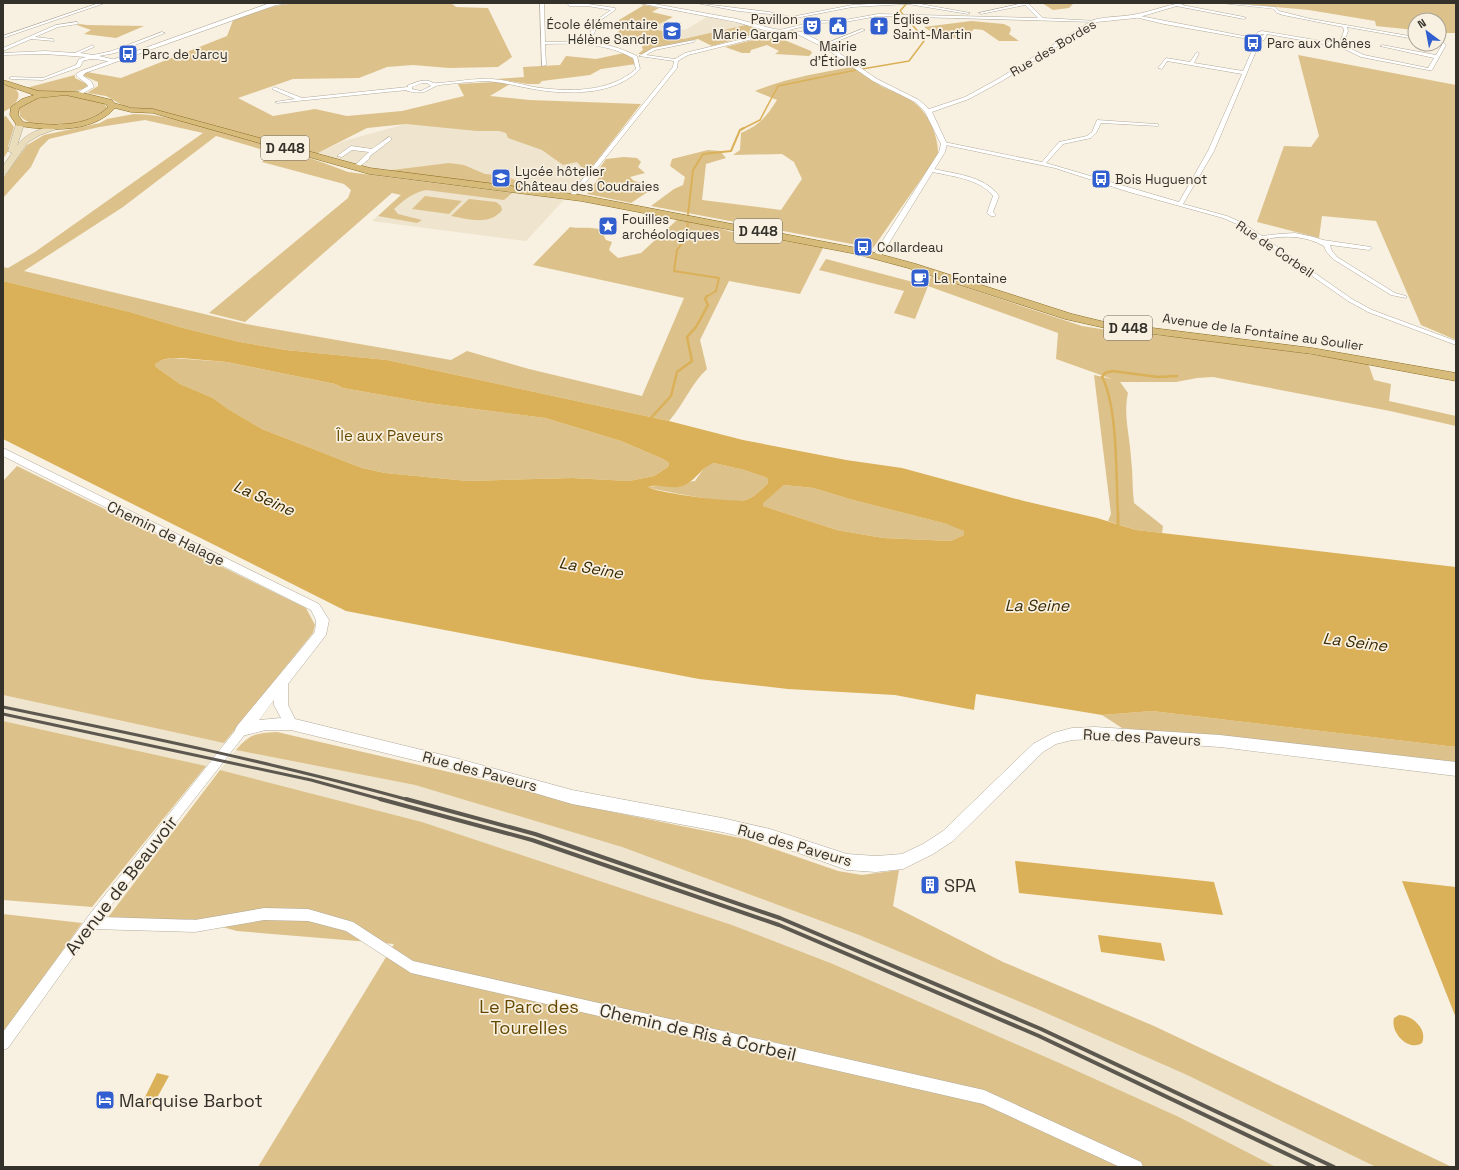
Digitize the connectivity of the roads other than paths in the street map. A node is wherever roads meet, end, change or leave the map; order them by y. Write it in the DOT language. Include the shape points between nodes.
graph roads {
  1 [pos="103,3"];
  2 [pos="275,3"];
  3 [pos="288,3"];
  4 [pos="542,3"];
  5 [pos="641,3"];
  6 [pos="698,3"];
  7 [pos="732,3"];
  8 [pos="905,3"];
  9 [pos="908,3"];
  10 [pos="1184,3"];
  11 [pos="1224,3"];
  12 [pos="1026,4"];
  13 [pos="569,5"];
  14 [pos="1177,5"];
  15 [pos="726,9"];
  16 [pos="928,16"];
  17 [pos="1136,16"];
  18 [pos="1244,18"];
  19 [pos="1041,19"];
  20 [pos="842,21"];
  21 [pos="1095,21"];
  22 [pos="77,23"];
  23 [pos="930,24"];
  24 [pos="849,25"];
  25 [pos="1345,27"];
  26 [pos="856,28"];
  27 [pos="774,31"];
  28 [pos="163,33"];
  29 [pos="3,37"];
  30 [pos="1407,37"];
  31 [pos="29,38"];
  32 [pos="53,40"];
  33 [pos="1255,40"];
  34 [pos="694,41"];
  35 [pos="543,43"];
  36 [pos="582,43"];
  37 [pos="824,45"];
  38 [pos="93,46"];
  39 [pos="1341,46"];
  40 [pos="1382,46"];
  41 [pos="3,50"];
  42 [pos="33,52"];
  43 [pos="1440,52"];
  44 [pos="1197,53"];
  45 [pos="3,54"];
  46 [pos="76,54"];
  47 [pos="95,56"];
  48 [pos="642,56"];
  49 [pos="635,57"];
  50 [pos="1437,57"];
  51 [pos="86,58"];
  52 [pos="676,60"];
  53 [pos="114,61"];
  54 [pos="544,64"];
  55 [pos="1191,64"];
  56 [pos="1160,68"];
  57 [pos="1244,73"];
  58 [pos="515,77"];
  59 [pos="11,78"];
  60 [pos="486,80"];
  61 [pos="3,83"];
  62 [pos="434,85"];
  63 [pos="274,88"];
  64 [pos="408,88"];
  65 [pos="48,94"];
  66 [pos="78,94"];
  67 [pos="302,100"];
  68 [pos="277,102"];
  69 [pos="18,105"];
  70 [pos="112,105"];
  71 [pos="928,111"];
  72 [pos="178,118"];
  73 [pos="89,121"];
  74 [pos="20,124"];
  75 [pos="1156,125"];
  76 [pos="61,126"];
  77 [pos="389,139"];
  78 [pos="944,144"];
  79 [pos="372,151"];
  80 [pos="340,156"];
  81 [pos="1044,164"];
  82 [pos="3,167"];
  83 [pos="356,167"];
  84 [pos="930,170"];
  85 [pos="3,172"];
  86 [pos="572,196"];
  87 [pos="1181,203"];
  88 [pos="993,215"];
  89 [pos="1262,238"];
  90 [pos="1322,242"];
  91 [pos="1369,248"];
  92 [pos="878,256"];
  93 [pos="1404,297"];
  94 [pos="1456,343"];
  95 [pos="1456,377"];
  96 [pos="3,452"];
  97 [pos="281,681"];
  98 [pos="290,724"];
  99 [pos="242,730"];
  100 [pos="1456,769"];
  101 [pos="91,922"];
  102 [pos="3,1043"];
  103 [pos="1136,1167"];
  1 -- 29 [label="street"];
  2 -- 3 [label="street"];
  2 -- 53 [label="street"];
  4 -- 35 [label="street"];
  5 -- 27 [label="street" via="748,23"];
  6 -- 15 [label="street"];
  7 -- 15 [label="street"];
  8 -- 9 [label="street"];
  8 -- 15 [label="street" via="852,6 794,18 757,11"];
  9 -- 12 [label="street" via="980,13"];
  10 -- 14 [label="street, Rue des Bordes"];
  11 -- 25 [label="street" via="1275,8 1284,14"];
  12 -- 19 [label="street"];
  13 -- 36 [label="street" via="614,9 596,22 590,38"];
  14 -- 17 [label="street, Rue des Bordes"];
  14 -- 18 [label="street"];
  16 -- 19 [label="street"];
  16 -- 20 [label="street" via="896,15"];
  16 -- 23 [label="street"];
  17 -- 21 [label="street, Rue des Bordes"];
  17 -- 33 [label="street"];
  19 -- 21 [label="street"];
  20 -- 24 [label="street"];
  20 -- 27 [label="street" via="821,21"];
  21 -- 71 [label="street, Rue des Bordes" via="967,98"];
  22 -- 31 [label="street" via="57,26"];
  25 -- 30 [label="street"];
  25 -- 39 [label="street"];
  26 -- 37 [label="street" via="863,30"];
  27 -- 37 [label="street" via="800,33"];
  27 -- 52 [label="street" via="692,53"];
  28 -- 47 [label="street"];
  31 -- 32 [label="street"];
  31 -- 41 [label="street"];
  33 -- 39 [label="street" via="1262,39 1266,33"];
  33 -- 57 [label="street" via="1257,44"];
  34 -- 48 [label="street" via="654,49"];
  35 -- 36 [label="street"];
  35 -- 54 [label="street"];
  36 -- 49 [label="street" via="609,47"];
  37 -- 71 [label="street" via="866,74 916,101"];
  38 -- 46 [label="street"];
  39 -- 50 [label="street" via="1363,56 1430,69"];
  40 -- 50 [label="street"];
  42 -- 45 [label="street"];
  42 -- 46 [label="street"];
  42 -- 51 [label="street" via="33,55"];
  43 -- 50 [label="street"];
  44 -- 55 [label="street"];
  46 -- 47 [label="street"];
  47 -- 51 [label="street"];
  47 -- 53 [label="street"];
  48 -- 49 [label="street"];
  48 -- 52 [label="street"];
  49 -- 60 [label="street" via="638,68 632,77 588,90 562,90"];
  51 -- 59 [label="street" via="81,60 78,66 43,79"];
  52 -- 86 [label="street" via="675,67"];
  53 -- 66 [label="street" via="79,74 80,78 92,85"];
  55 -- 56 [label="street" via="1166,59"];
  55 -- 57 [label="street"];
  57 -- 87 [label="street" via="1211,151"];
  58 -- 60 [label="street"];
  60 -- 62 [label="street"];
  61 -- 65 [label="main road" via="14,84 34,93"];
  61 -- 69 [label="main road" via="16,89 20,94"];
  62 -- 64 [label="street" via="421,80"];
  62 -- 64 [label="street" via="422,92"];
  63 -- 67 [label="street"];
  64 -- 67 [label="street"];
  65 -- 66 [label="main road, Avenue de la Fontaine au Soulier"];
  65 -- 69 [label="main road"];
  66 -- 70 [label="main road, Avenue de la Fontaine au Soulier"];
  67 -- 68 [label="street"];
  69 -- 74 [label="main road" via="14,112"];
  70 -- 72 [label="main road, Avenue de la Fontaine au Soulier / D 448" via="131,110 153,111"];
  70 -- 73 [label="main road" via="108,113"];
  71 -- 78 [label="street"];
  72 -- 73 [label="main road, Avenue de la Fontaine au Soulier / D 448" via="141,114"];
  72 -- 83 [label="main road, Avenue de la Fontaine au Soulier / D 448"];
  73 -- 76 [label="main road"];
  74 -- 76 [label="main road" via="36,127"];
  74 -- 82 [label="main road" via="12,151"];
  75 -- 81 [label="street" via="1099,121 1094,133 1089,137 1061,143"];
  76 -- 85 [label="main road" via="37,133 25,140"];
  77 -- 79 [label="street"];
  78 -- 81 [label="street, Rue de Corbeil"];
  78 -- 84 [label="street" via="942,152"];
  79 -- 80 [label="street" via="351,148"];
  79 -- 83 [label="street"];
  81 -- 87 [label="street, Rue de Corbeil"];
  83 -- 86 [label="main road, Avenue de la Fontaine au Soulier / D 448" via="385,173"];
  84 -- 88 [label="street" via="982,183 993,190 996,196 990,213"];
  84 -- 92 [label="street"];
  86 -- 92 [label="main road, Avenue de la Fontaine au Soulier / D 448"];
  87 -- 89 [label="street, Rue de Corbeil" via="1225,217"];
  89 -- 90 [label="street" via="1287,234"];
  89 -- 94 [label="street, Rue de Corbeil" via="1350,300 1370,311"];
  90 -- 91 [label="street"];
  90 -- 93 [label="street" via="1335,258 1393,294"];
  92 -- 95 [label="main road, Avenue de la Fontaine au Soulier / D 448" via="1062,315 1105,325 1304,350"];
  96 -- 97 [label="street, Chemin de Halage" via="315,607 323,620 320,635"];
  97 -- 98 [label="street" via="281,705"];
  97 -- 99 [label="street"];
  98 -- 99 [label="street, Rue des Paveurs" via="266,724"];
  98 -- 100 [label="street, Rue des Paveurs" via="467,767 572,796 645,812 722,824 770,836 847,862 876,864 903,861 941,841 1038,748 1053,739 1072,734 1095,733 1220,741"];
  99 -- 101 [label="street, Avenue de Beauvoir"];
  101 -- 102 [label="street, Avenue de Beauvoir"];
  101 -- 103 [label="street, Chemin de Ris à Corbeil" via="196,926 264,914 308,915 349,926 411,967 984,1097"];
}
